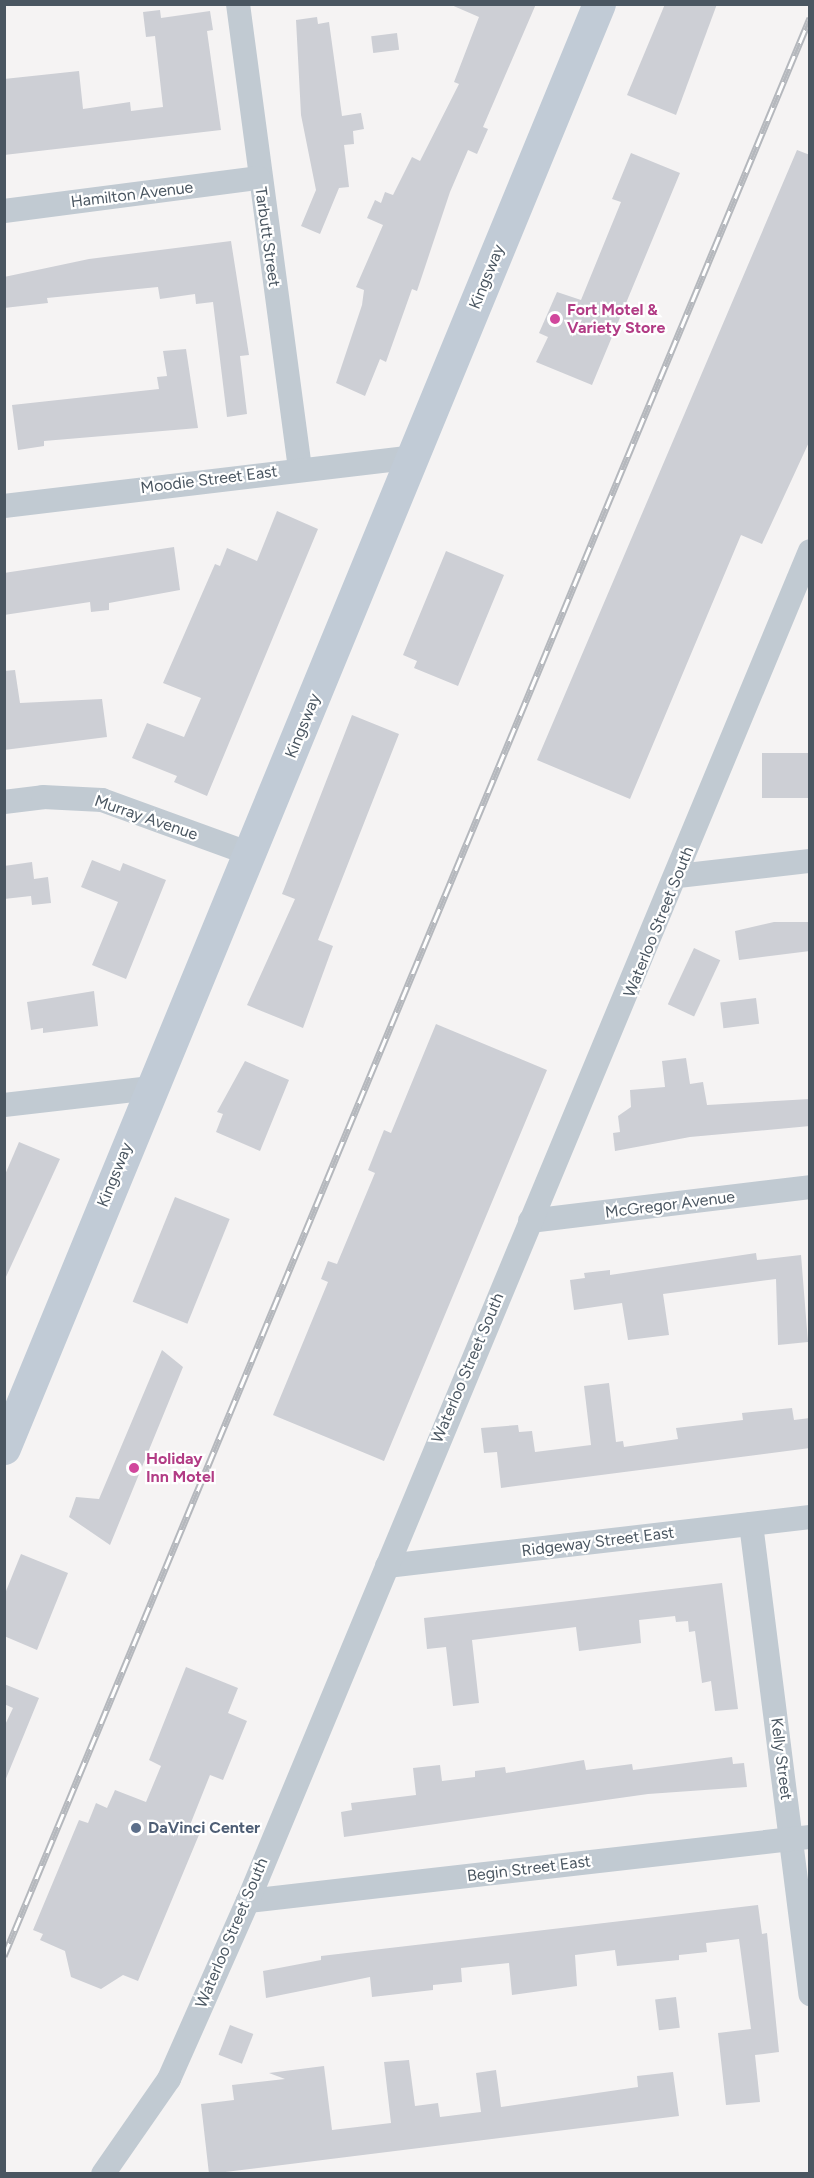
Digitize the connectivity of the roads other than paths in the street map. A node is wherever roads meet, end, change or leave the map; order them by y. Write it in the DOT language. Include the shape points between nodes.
graph roads {
  1 [pos="238,4"];
  2 [pos="599,4"];
  3 [pos="259,178"];
  4 [pos="4,211"];
  5 [pos="413,457"];
  6 [pos="300,469"];
  7 [pos="4,506"];
  8 [pos="810,551"];
  9 [pos="4,802"];
  10 [pos="250,854"];
  11 [pos="810,861"];
  12 [pos="678,876"];
  13 [pos="151,1088"];
  14 [pos="4,1105"];
  15 [pos="810,1187"];
  16 [pos="530,1221"];
  17 [pos="4,1448"];
  18 [pos="810,1517"];
  19 [pos="751,1524"];
  20 [pos="387,1566"];
  21 [pos="800,1838"];
  22 [pos="248,1901"];
  23 [pos="810,1994"];
  24 [pos="103,2174"];
  1 -- 3 [label="street, Tarbutt Street"];
  2 -- 5 [label="main road, Kingsway"];
  3 -- 4 [label="street, Hamilton Avenue"];
  3 -- 6 [label="street, Tarbutt Street"];
  5 -- 6 [label="street, Moodie Street East"];
  5 -- 10 [label="main road, Kingsway"];
  6 -- 7 [label="street, Moodie Street East"];
  8 -- 12 [label="street, Waterloo Street South"];
  9 -- 10 [label="street, Murray Avenue" via="43,797 102,800"];
  10 -- 13 [label="main road, Kingsway"];
  11 -- 12 [label="street"];
  12 -- 16 [label="street, Waterloo Street South"];
  13 -- 14 [label="street"];
  13 -- 17 [label="main road, Kingsway"];
  15 -- 16 [label="street, McGregor Avenue"];
  16 -- 20 [label="street, Waterloo Street South"];
  18 -- 19 [label="street, Ridgeway Street East"];
  19 -- 20 [label="street, Ridgeway Street East"];
  19 -- 21 [label="street, Kelly Street"];
  20 -- 22 [label="street, Waterloo Street South"];
  21 -- 22 [label="street, Begin Street East"];
  21 -- 23 [label="street, Kelly Street"];
  22 -- 24 [label="street, Waterloo Street South" via="170,2079"];
}
